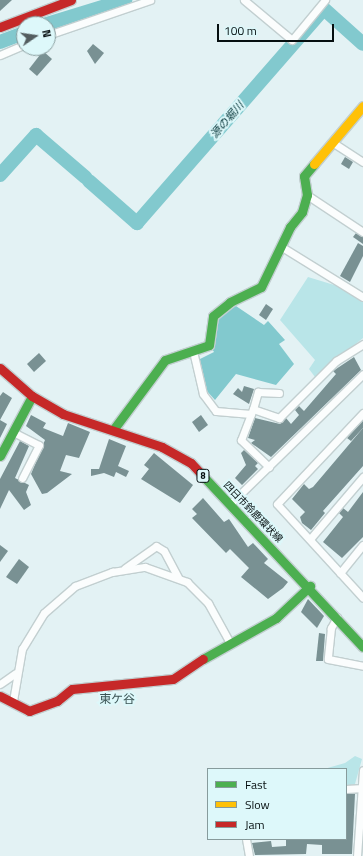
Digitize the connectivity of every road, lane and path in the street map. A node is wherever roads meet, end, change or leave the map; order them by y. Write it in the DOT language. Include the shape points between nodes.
graph roads {
  1 [pos="70,0"];
  2 [pos="150,0"];
  3 [pos="244,0"];
  4 [pos="325,0"];
  5 [pos="0,26"];
  6 [pos="56,32"];
  7 [pos="16,49"];
  8 [pos="0,56"];
  9 [pos="363,106"];
  10 [pos="332,142"];
  11 [pos="363,162"];
  12 [pos="307,195"];
  13 [pos="363,232"];
  14 [pos="282,248"];
  15 [pos="363,297"];
  16 [pos="363,344"];
  17 [pos="193,351"];
  18 [pos="0,368"];
  19 [pos="363,374"];
  20 [pos="280,393"];
  21 [pos="32,396"];
  22 [pos="252,411"];
  23 [pos="363,413"];
  24 [pos="113,430"];
  25 [pos="13,432"];
  26 [pos="0,456"];
  27 [pos="268,467"];
  28 [pos="363,477"];
  29 [pos="22,478"];
  30 [pos="230,504"];
  31 [pos="310,539"];
  32 [pos="363,544"];
  33 [pos="122,570"];
  34 [pos="340,573"];
  35 [pos="178,577"];
  36 [pos="310,586"];
  37 [pos="363,598"];
  38 [pos="337,617"];
  39 [pos="229,642"];
  40 [pos="363,647"];
  41 [pos="363,666"];
  42 [pos="16,672"];
  43 [pos="0,684"];
  44 [pos="0,696"];
  45 [pos="13,701"];
  46 [pos="363,770"];
  47 [pos="362,788"];
  48 [pos="347,789"];
  49 [pos="246,840"];
  50 [pos="249,856"];
  51 [pos="357,856"];
  1 -- 5 [label="street"];
  2 -- 6 [label="street"];
  3 -- 4 [label="street" via="292,40"];
  7 -- 8 [label="street"];
  9 -- 10 [label="street"];
  10 -- 11 [label="street"];
  10 -- 12 [label="street" via="304,176"];
  12 -- 13 [label="street"];
  12 -- 14 [label="street" via="302,212 290,226"];
  14 -- 15 [label="street"];
  14 -- 17 [label="street" via="261,288 230,302 213,316 209,344"];
  16 -- 22 [label="street" via="336,361 279,418"];
  17 -- 22 [label="street" via="203,394 216,411"];
  17 -- 24 [label="street" via="165,360"];
  18 -- 21 [label="street, 四日市鈴鹿環状線 / 8"];
  19 -- 27 [label="street"];
  20 -- 22 [label="street" via="258,392"];
  21 -- 24 [label="street, 四日市鈴鹿環状線 / 8" via="63,414"];
  21 -- 25 [label="street"];
  22 -- 27 [label="street" via="242,440"];
  23 -- 31 [label="street" via="277,504"];
  24 -- 30 [label="street, 四日市鈴鹿環状線 / 8" via="162,447 191,463"];
  25 -- 26 [label="street"];
  25 -- 29 [label="street" via="39,445"];
  27 -- 30 [label="street"];
  28 -- 31 [label="street"];
  30 -- 36 [label="street, 四日市鈴鹿環状線 / 8"];
  31 -- 34 [label="street"];
  32 -- 34 [label="street"];
  33 -- 35 [label="street" via="145,567"];
  33 -- 35 [label="street" via="156,546 164,551"];
  33 -- 42 [label="street" via="83,582 54,602 27,637"];
  34 -- 37 [label="street"];
  35 -- 39 [label="street" via="203,596"];
  36 -- 38 [label="street, 四日市鈴鹿環状線 / 8"];
  36 -- 39 [label="street" via="276,618"];
  38 -- 40 [label="street, 四日市鈴鹿環状線 / 8"];
  38 -- 41 [label="street" via="331,628 328,659"];
  39 -- 45 [label="street" via="197,666 170,680 109,683 72,689 57,701 29,711 20,709"];
  42 -- 43 [label="street"];
  42 -- 45 [label="street"];
  44 -- 45 [label="street"];
  46 -- 47 [label="street"];
  47 -- 48 [label="street"];
  47 -- 51 [label="street"];
  49 -- 50 [label="street"];
}
